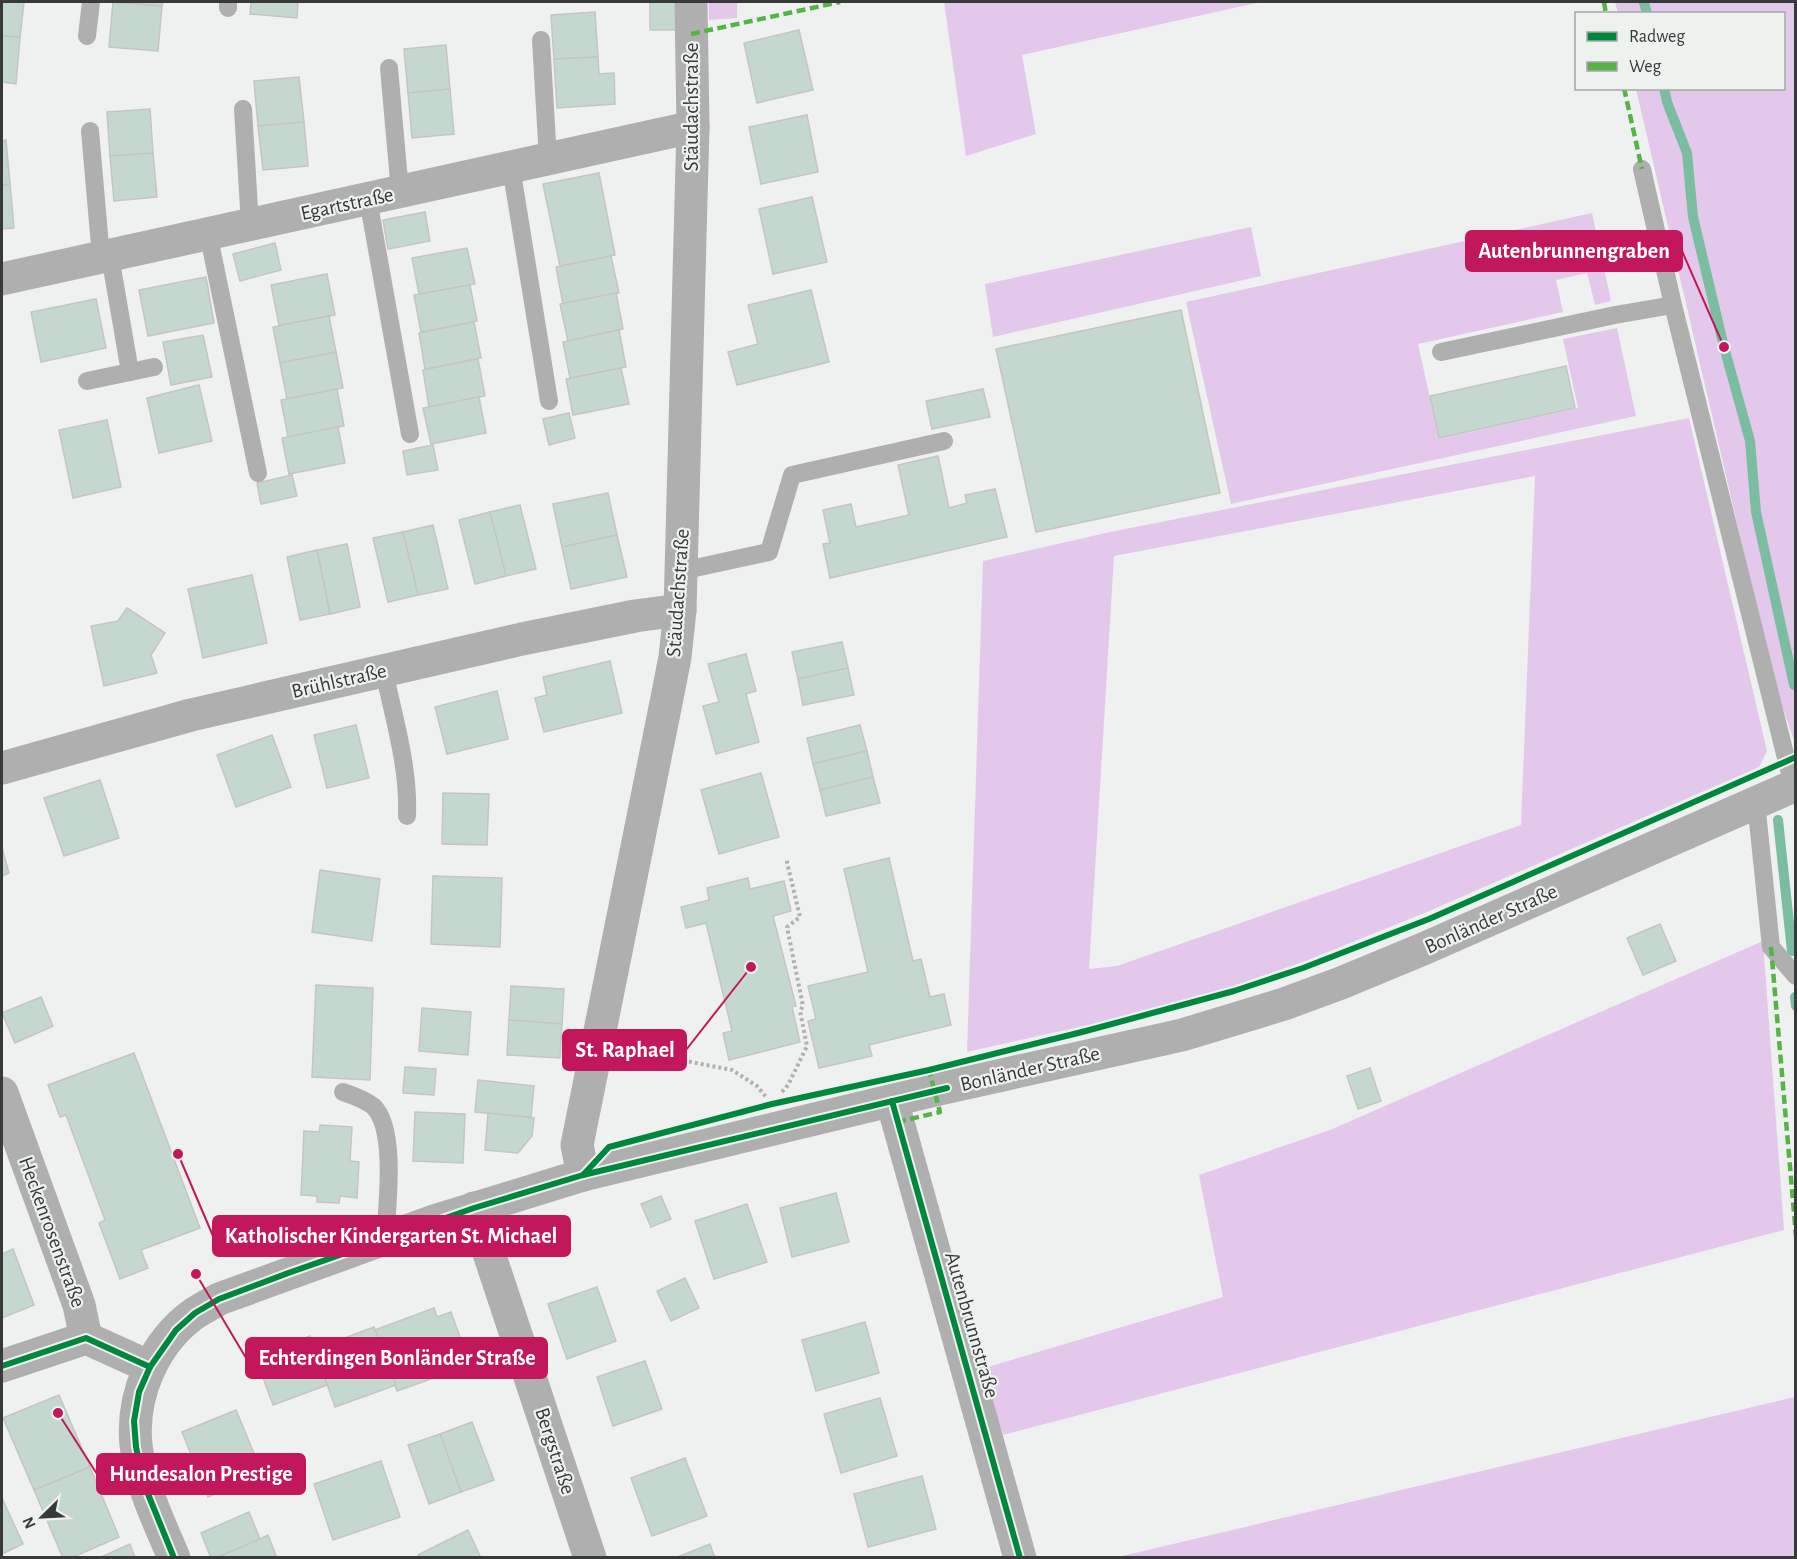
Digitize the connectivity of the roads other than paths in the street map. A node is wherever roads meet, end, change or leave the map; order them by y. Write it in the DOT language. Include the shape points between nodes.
graph roads {
  1 [pos="91,2"];
  2 [pos="692,2"];
  3 [pos="87,36"];
  4 [pos="541,40"];
  5 [pos="389,68"];
  6 [pos="243,109"];
  7 [pos="693,127"];
  8 [pos="90,131"];
  9 [pos="548,159"];
  10 [pos="511,167"];
  11 [pos="1642,169"];
  12 [pos="400,192"];
  13 [pos="368,199"];
  14 [pos="250,225"];
  15 [pos="208,233"];
  16 [pos="105,256"];
  17 [pos="2,279"];
  18 [pos="1673,305"];
  19 [pos="1441,352"];
  20 [pos="154,367"];
  21 [pos="130,372"];
  22 [pos="87,381"];
  23 [pos="549,401"];
  24 [pos="410,434"];
  25 [pos="944,441"];
  26 [pos="258,473"];
  27 [pos="681,571"];
  28 [pos="680,610"];
  29 [pos="384,671"];
  30 [pos="2,768"];
  31 [pos="1794,786"];
  32 [pos="1756,802"];
  33 [pos="407,816"];
  34 [pos="1796,976"];
  35 [pos="343,1092"];
  36 [pos="2,1093"];
  37 [pos="892,1101"];
  38 [pos="583,1174"];
  39 [pos="474,1208"];
  40 [pos="386,1239"];
  41 [pos="86,1338"];
  42 [pos="2,1366"];
  43 [pos="150,1367"];
  44 [pos="174,1557"];
  45 [pos="590,1557"];
  46 [pos="1020,1557"];
  1 -- 3 [label="lane"];
  2 -- 7 [label="street, Stäudachstraße"];
  4 -- 9 [label="lane"];
  5 -- 12 [label="lane"];
  6 -- 14 [label="lane"];
  7 -- 9 [label="street, Egartstraße"];
  7 -- 27 [label="street, Stäudachstraße"];
  8 -- 16 [label="lane"];
  9 -- 10 [label="street, Egartstraße"];
  10 -- 12 [label="street, Egartstraße"];
  10 -- 23 [label="lane"];
  11 -- 18 [label="lane"];
  12 -- 13 [label="street, Egartstraße"];
  13 -- 14 [label="street, Egartstraße"];
  13 -- 24 [label="lane"];
  14 -- 15 [label="street, Egartstraße"];
  15 -- 16 [label="street, Egartstraße"];
  15 -- 26 [label="lane"];
  16 -- 17 [label="street, Egartstraße"];
  16 -- 21 [label="lane"];
  18 -- 19 [label="lane"];
  18 -- 31 [label="lane"];
  20 -- 21 [label="lane"];
  21 -- 22 [label="lane"];
  25 -- 27 [label="lane" via="792,475 769,552"];
  27 -- 28 [label="street, Stäudachstraße"];
  28 -- 29 [label="street, Brühlstraße" via="522,639"];
  28 -- 38 [label="street, Stäudachstraße" via="675,657 577,1144"];
  29 -- 30 [label="street, Brühlstraße" via="191,714"];
  29 -- 33 [label="lane" via="406,775"];
  31 -- 32 [label="street, Bonländer Straße"];
  32 -- 34 [label="lane" via="1771,947"];
  32 -- 37 [label="street, Bonländer Straße" via="1413,954 1284,1004 1182,1035"];
  35 -- 40 [label="lane" via="374,1107 384,1123 388,1159"];
  36 -- 41 [label="street, Heckenrosenstraße" via="79,1305"];
  37 -- 38 [label="street, Bonländer Straße" via="775,1116"];
  37 -- 46 [label="street, Autenbrunnstraße"];
  38 -- 39 [label="street, Bonländer Straße"];
  39 -- 40 [label="street, Bonländer Straße"];
  39 -- 45 [label="street, Bergstraße"];
  40 -- 43 [label="street, Bonländer Straße" via="219,1299 176,1330"];
  41 -- 42 [label="street"];
  41 -- 43 [label="street"];
  43 -- 44 [label="street, Bonländer Straße" via="139,1392 134,1421 136,1447 148,1494"];
}
